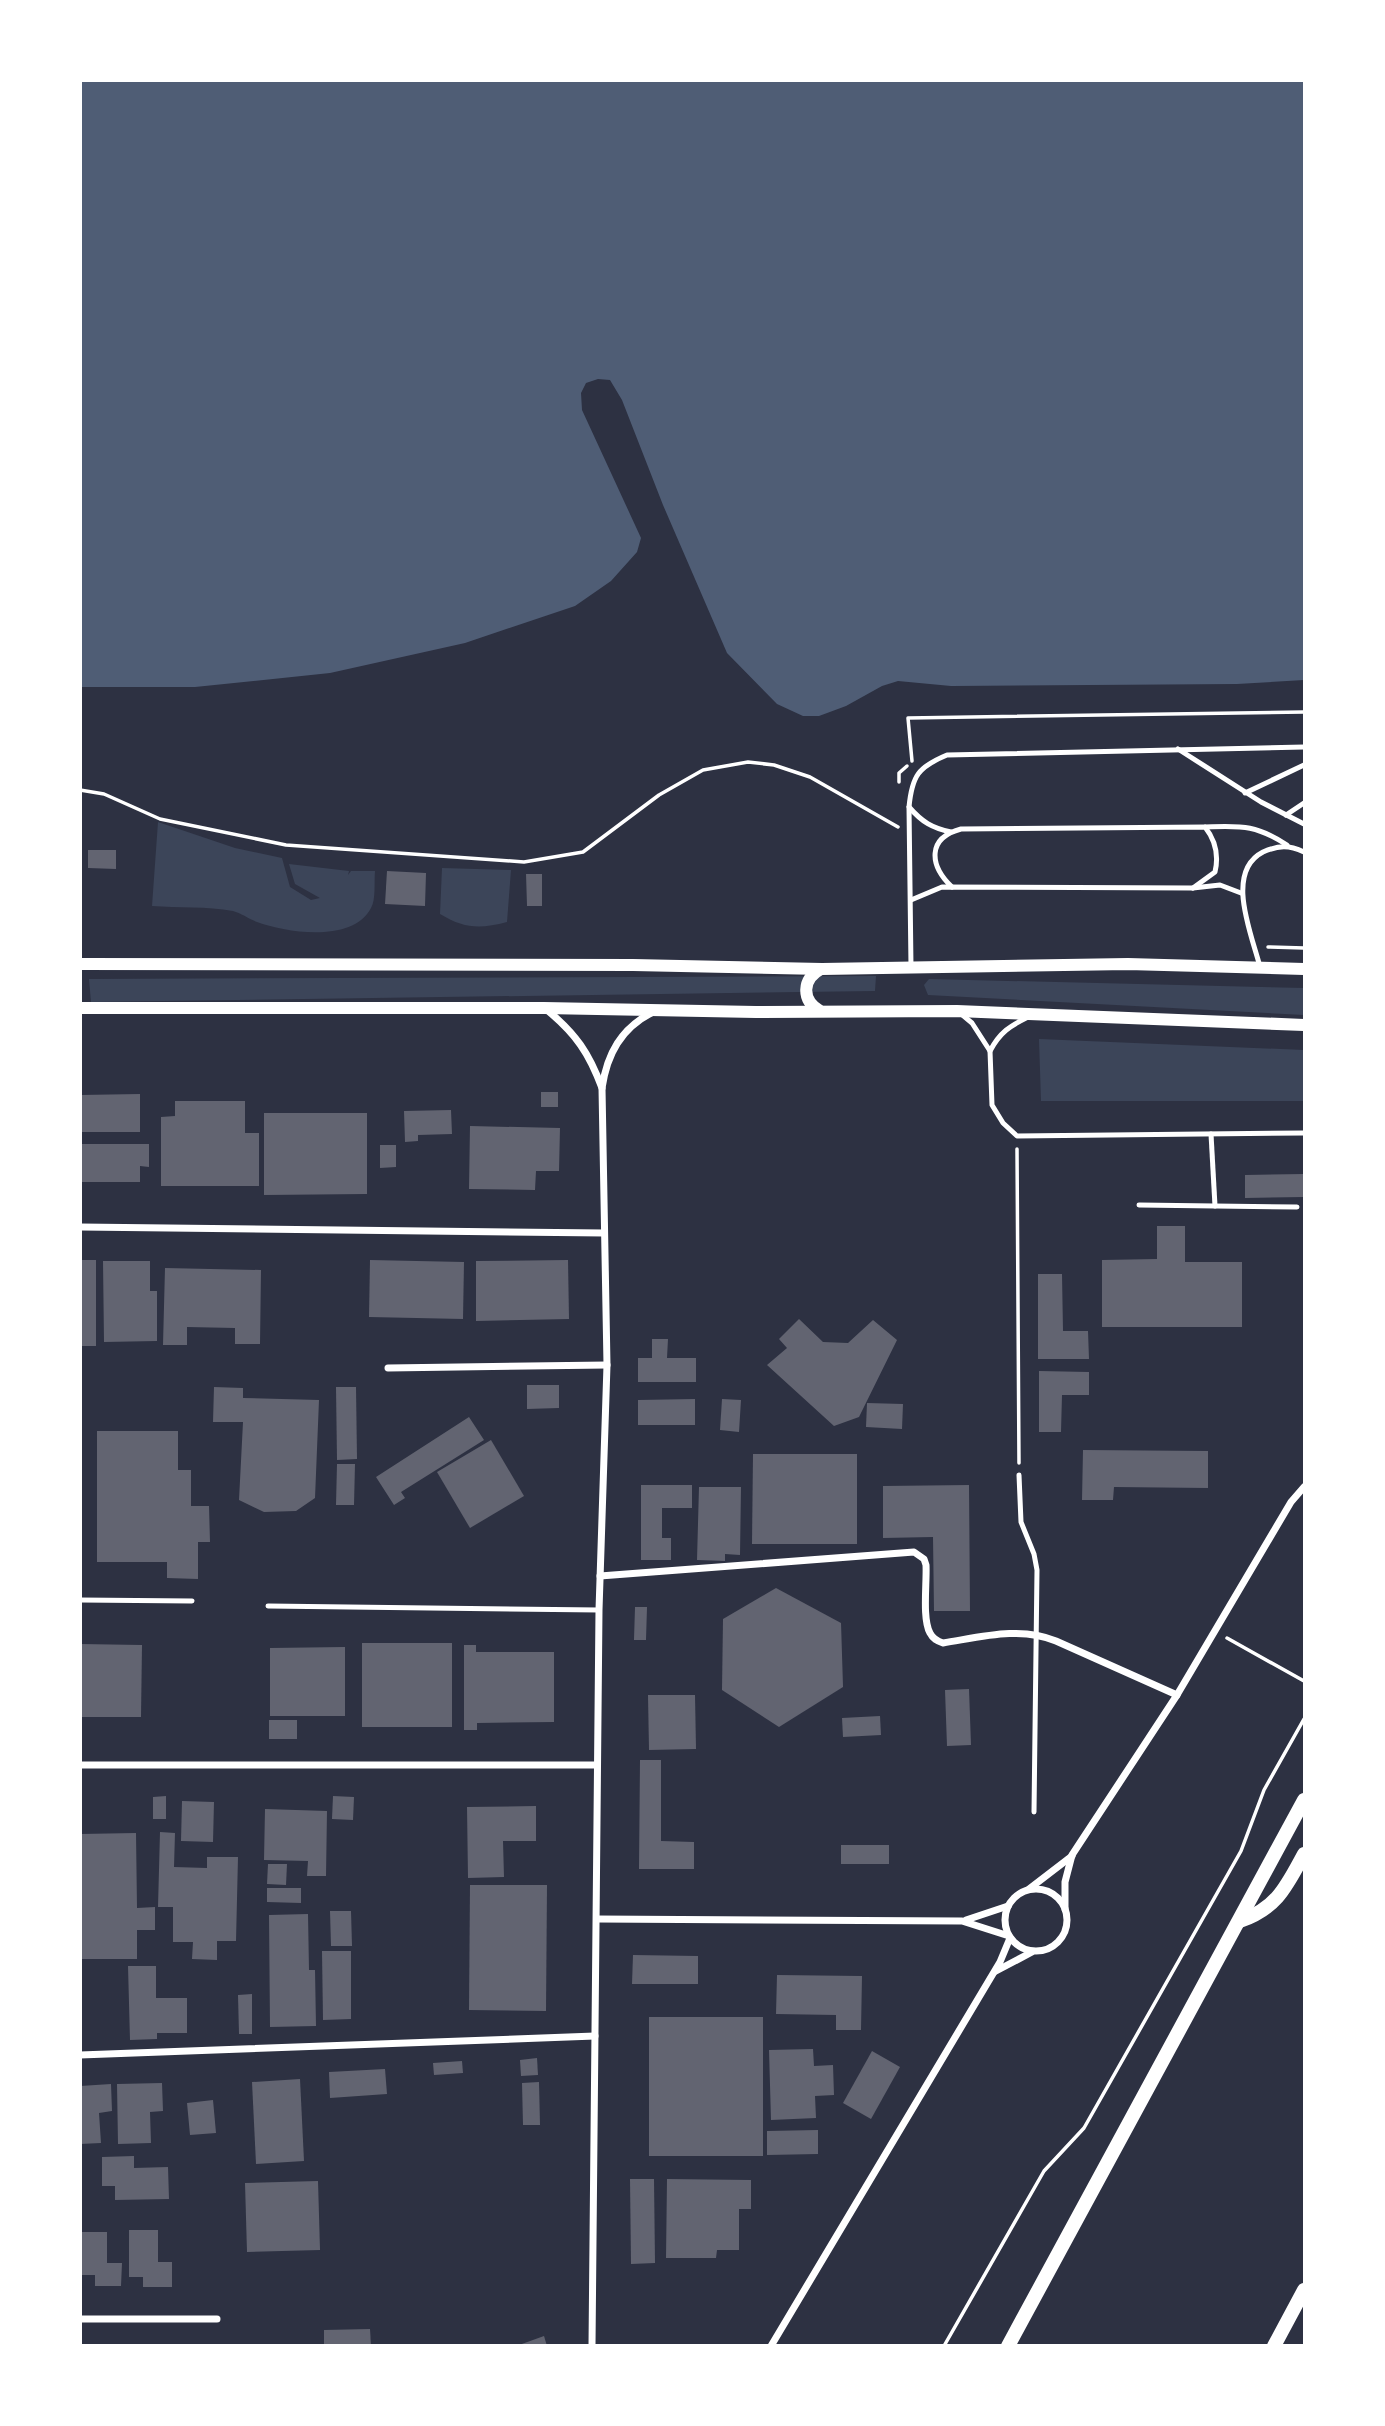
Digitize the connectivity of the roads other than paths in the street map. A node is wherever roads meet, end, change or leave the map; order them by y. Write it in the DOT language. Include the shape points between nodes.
graph roads {
  1 [pos="1304,747"];
  2 [pos="1178,749"];
  3 [pos="1304,765"];
  4 [pos="1245,793"];
  5 [pos="1304,803"];
  6 [pos="909,807"];
  7 [pos="1286,815"];
  8 [pos="1304,824"];
  9 [pos="1205,827"];
  10 [pos="951,832"];
  11 [pos="1287,845"];
  12 [pos="1304,852"];
  13 [pos="952,887"];
  14 [pos="1193,888"];
  15 [pos="1241,893"];
  16 [pos="911,900"];
  17 [pos="80,964"];
  18 [pos="1260,967"];
  19 [pos="911,968"];
  20 [pos="822,969"];
  21 [pos="1304,969"];
  22 [pos="80,1008"];
  23 [pos="544,1008"];
  24 [pos="655,1011"];
  25 [pos="820,1011"];
  26 [pos="957,1011"];
  27 [pos="1038,1012"];
  28 [pos="1304,1026"];
  29 [pos="990,1051"];
  30 [pos="602,1088"];
  31 [pos="1304,1133"];
  32 [pos="1211,1134"];
  33 [pos="1139,1205"];
  34 [pos="1215,1206"];
  35 [pos="1297,1207"];
  36 [pos="80,1227"];
  37 [pos="604,1233"];
  38 [pos="607,1365"];
  39 [pos="388,1368"];
  40 [pos="1019,1475"];
  41 [pos="1304,1487"];
  42 [pos="600,1576"];
  43 [pos="80,1600"];
  44 [pos="192,1601"];
  45 [pos="268,1606"];
  46 [pos="599,1610"];
  47 [pos="1036,1634"];
  48 [pos="1177,1695"];
  49 [pos="80,1765"];
  50 [pos="597,1765"];
  51 [pos="1304,1800"];
  52 [pos="1034,1812"];
  53 [pos="1304,1854"];
  54 [pos="1072,1855"];
  55 [pos="1028,1890"];
  56 [pos="1008,1906"];
  57 [pos="1065,1909"];
  58 [pos="597,1919"];
  59 [pos="962,1921"];
  60 [pos="1240,1921"];
  61 [pos="1010,1937"];
  62 [pos="1035,1951"];
  63 [pos="993,1973"];
  64 [pos="596,2036"];
  65 [pos="80,2055"];
  66 [pos="1304,2290"];
  67 [pos="80,2319"];
  68 [pos="217,2319"];
  69 [pos="592,2346"];
  70 [pos="771,2346"];
  71 [pos="1007,2346"];
  72 [pos="1274,2346"];
  1 -- 2 [label="lane"];
  2 -- 4 [label="lane"];
  2 -- 6 [label="lane" via="947,755 919,771 911,785"];
  3 -- 4 [label="lane"];
  4 -- 7 [label="lane"];
  5 -- 7 [label="lane"];
  6 -- 10 [label="lane" via="932,828"];
  6 -- 16 [label="lane"];
  7 -- 8 [label="lane"];
  9 -- 10 [label="lane"];
  9 -- 11 [label="lane" via="1243,825 1267,832"];
  9 -- 14 [label="lane" via="1216,846 1217,865 1215,872"];
  10 -- 13 [label="lane" via="940,840 934,859"];
  11 -- 12 [label="lane"];
  11 -- 15 [label="lane" via="1258,855 1245,872"];
  13 -- 14 [label="lane"];
  13 -- 16 [label="lane"];
  14 -- 15 [label="lane" via="1220,885"];
  15 -- 18 [label="lane"];
  16 -- 19 [label="lane"];
  17 -- 20 [label="street"];
  18 -- 19 [label="street"];
  18 -- 21 [label="street"];
  19 -- 20 [label="street"];
  20 -- 25 [label="street" via="806,985 808,1001"];
  22 -- 23 [label="street"];
  23 -- 24 [label="street"];
  23 -- 30 [label="street" via="584,1049"];
  24 -- 25 [label="street"];
  24 -- 30 [label="street" via="616,1043"];
  25 -- 26 [label="street"];
  26 -- 27 [label="street"];
  26 -- 29 [label="lane" via="972,1023"];
  27 -- 28 [label="street"];
  27 -- 29 [label="lane" via="1009,1026"];
  29 -- 32 [label="lane" via="992,1105 1017,1136"];
  30 -- 37 [label="street"];
  31 -- 32 [label="lane"];
  32 -- 34 [label="lane"];
  33 -- 34 [label="lane"];
  34 -- 35 [label="lane"];
  36 -- 37 [label="street"];
  37 -- 38 [label="street"];
  38 -- 39 [label="street"];
  38 -- 42 [label="street"];
  40 -- 47 [label="lane" via="1021,1522 1037,1570"];
  41 -- 48 [label="street"];
  42 -- 46 [label="street"];
  42 -- 47 [label="street" via="914,1552 926,1564 927,1626 932,1637 943,1643"];
  43 -- 44 [label="lane"];
  45 -- 46 [label="lane"];
  46 -- 50 [label="street"];
  47 -- 48 [label="street"];
  47 -- 52 [label="lane"];
  48 -- 54 [label="street"];
  49 -- 50 [label="street"];
  50 -- 58 [label="street"];
  51 -- 60 [label="main road"];
  53 -- 60 [label="main road" via="1272,1904"];
  54 -- 55 [label="street"];
  54 -- 57 [label="street"];
  55 -- 56 [label="street"];
  55 -- 57 [label="street" via="1054,1895"];
  56 -- 59 [label="street"];
  56 -- 61 [label="street" via="1005,1916"];
  57 -- 62 [label="street" via="1061,1938"];
  58 -- 59 [label="street"];
  58 -- 64 [label="street"];
  59 -- 61 [label="street"];
  60 -- 71 [label="main road"];
  61 -- 62 [label="street" via="1017,1945"];
  61 -- 63 [label="street"];
  62 -- 63 [label="street"];
  63 -- 70 [label="street"];
  64 -- 65 [label="street"];
  64 -- 69 [label="street"];
  66 -- 72 [label="main road"];
  67 -- 68 [label="street"];
}
